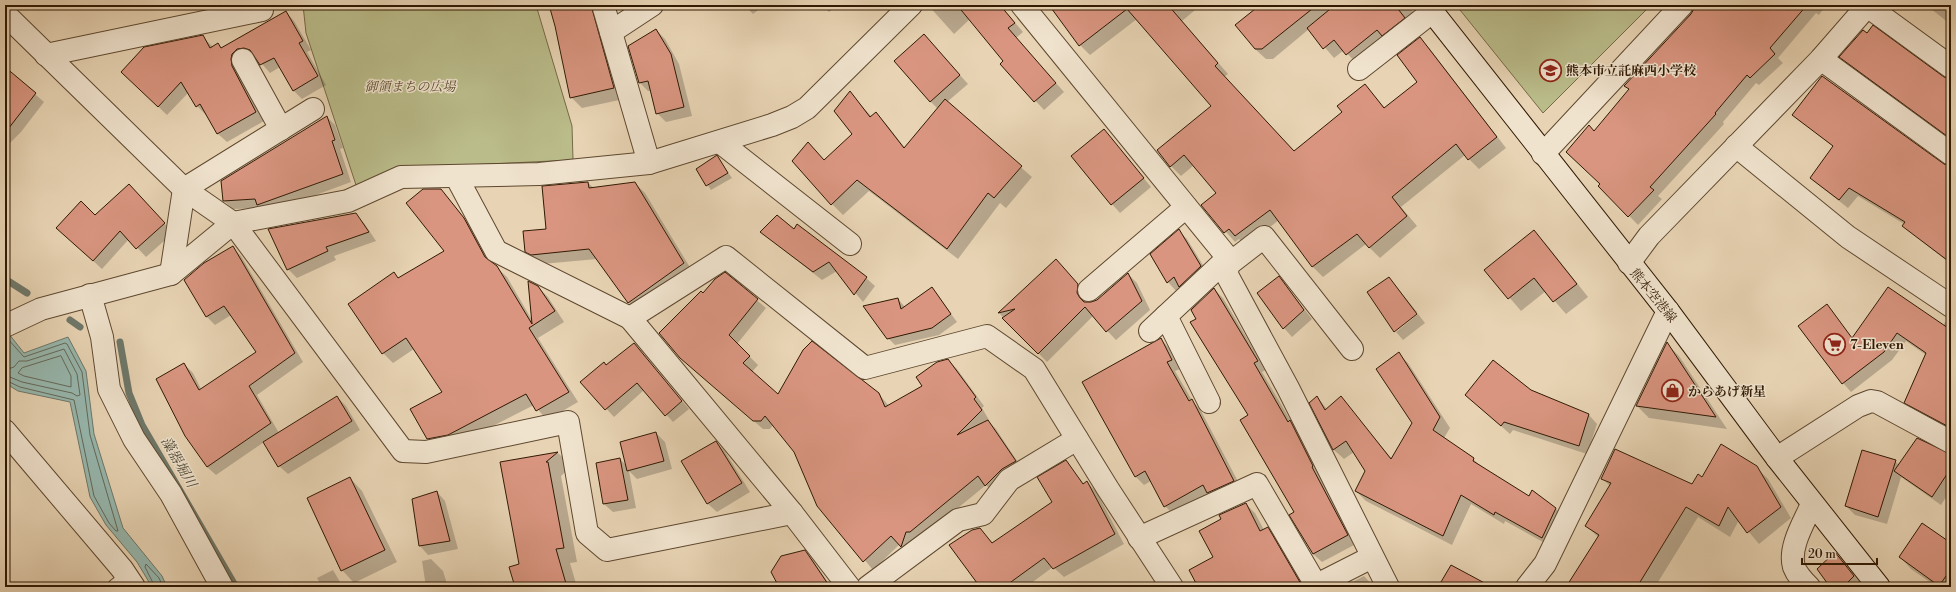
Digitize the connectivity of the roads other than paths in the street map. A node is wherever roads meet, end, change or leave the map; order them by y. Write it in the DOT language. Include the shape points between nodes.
graph roads {
  1 [pos="603,5"];
  2 [pos="652,5"];
  3 [pos="911,5"];
  4 [pos="1022,5"];
  5 [pos="1682,5"];
  6 [pos="1867,5"];
  7 [pos="1429,9"];
  8 [pos="262,10"];
  9 [pos="5,14"];
  10 [pos="611,32"];
  11 [pos="46,54"];
  12 [pos="1821,59"];
  13 [pos="243,60"];
  14 [pos="1951,67"];
  15 [pos="1359,69"];
  16 [pos="313,110"];
  17 [pos="281,129"];
  18 [pos="720,142"];
  19 [pos="1736,146"];
  20 [pos="1543,154"];
  21 [pos="1951,154"];
  22 [pos="649,163"];
  23 [pos="456,176"];
  24 [pos="184,189"];
  25 [pos="1186,207"];
  26 [pos="233,223"];
  27 [pos="850,244"];
  28 [pos="1228,261"];
  29 [pos="1629,263"];
  30 [pos="171,274"];
  31 [pos="1089,290"];
  32 [pos="90,295"];
  33 [pos="1951,306"];
  34 [pos="1668,311"];
  35 [pos="1166,316"];
  36 [pos="630,318"];
  37 [pos="5,326"];
  38 [pos="1150,331"];
  39 [pos="1352,349"];
  40 [pos="1209,402"];
  41 [pos="5,431"];
  42 [pos="1077,439"];
  43 [pos="1951,442"];
  44 [pos="1777,458"];
  45 [pos="1812,504"];
  46 [pos="792,513"];
  47 [pos="1139,538"];
  48 [pos="1372,558"];
  49 [pos="126,584"];
  50 [pos="1315,586"];
  51 [pos="222,587"];
  52 [pos="849,587"];
  53 [pos="868,587"];
  54 [pos="1172,587"];
  55 [pos="1388,587"];
  56 [pos="1527,587"];
  57 [pos="1809,587"];
  58 [pos="1879,587"];
  1 -- 10 [label="street"];
  2 -- 10 [label="street"];
  3 -- 18 [label="street" via="807,108 792,117"];
  4 -- 25 [label="street"];
  5 -- 20 [label="street"];
  6 -- 12 [label="street"];
  6 -- 14 [label="street"];
  7 -- 15 [label="street"];
  7 -- 20 [label="street, 熊本空港線"];
  8 -- 11 [label="street"];
  9 -- 11 [label="street"];
  10 -- 22 [label="street"];
  11 -- 24 [label="street"];
  12 -- 19 [label="street"];
  12 -- 21 [label="street"];
  13 -- 17 [label="street"];
  16 -- 17 [label="street"];
  17 -- 24 [label="street"];
  18 -- 22 [label="street"];
  18 -- 27 [label="street"];
  19 -- 29 [label="street" via="1649,236"];
  19 -- 33 [label="street" via="1848,237"];
  20 -- 29 [label="street, 熊本空港線"];
  22 -- 23 [label="street" via="539,174"];
  23 -- 26 [label="street" via="401,177 348,201"];
  23 -- 36 [label="street" via="496,251"];
  24 -- 26 [label="street"];
  24 -- 30 [label="street"];
  25 -- 28 [label="street"];
  25 -- 31 [label="street"];
  26 -- 30 [label="street"];
  26 -- 46 [label="street" via="403,451 426,452 568,422 587,533 607,550"];
  28 -- 35 [label="street"];
  28 -- 39 [label="street" via="1264,237"];
  28 -- 48 [label="street" via="1227,275 1288,388"];
  29 -- 34 [label="street, 熊本空港線"];
  30 -- 32 [label="street"];
  32 -- 37 [label="street" via="41,309"];
  32 -- 51 [label="street" via="102,337 109,389 134,439 171,494"];
  34 -- 44 [label="street, 熊本空港線"];
  34 -- 56 [label="street" via="1545,564"];
  35 -- 38 [label="street"];
  35 -- 40 [label="street"];
  36 -- 42 [label="street" via="726,258 865,368 987,336 1034,370"];
  36 -- 46 [label="street"];
  41 -- 49 [label="street"];
  42 -- 47 [label="street"];
  42 -- 53 [label="street" via="1010,480 983,514 958,520"];
  43 -- 44 [label="street" via="1883,404 1871,401 1858,406"];
  44 -- 45 [label="street, 熊本空港線"];
  45 -- 57 [label="street" via="1794,553 1794,566"];
  45 -- 58 [label="street, 熊本空港線"];
  46 -- 52 [label="street"];
  47 -- 50 [label="street" via="1257,484"];
  47 -- 54 [label="street"];
  48 -- 50 [label="street"];
  48 -- 55 [label="street"];
}
